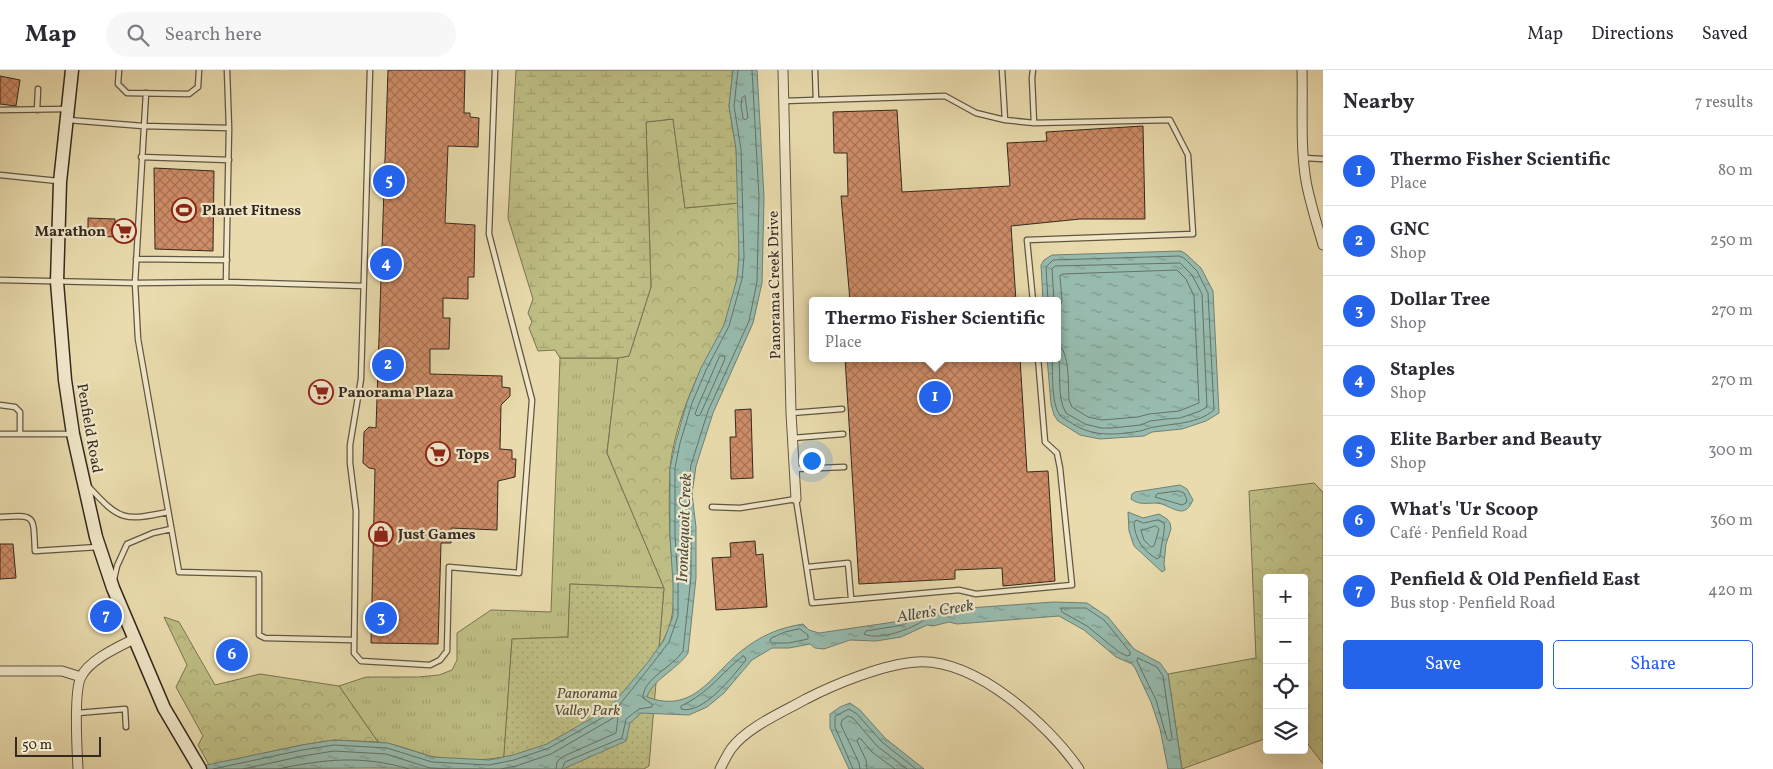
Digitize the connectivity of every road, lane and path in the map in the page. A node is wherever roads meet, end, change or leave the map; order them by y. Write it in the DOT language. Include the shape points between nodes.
graph roads {
  1 [pos="72,70"];
  2 [pos="119,70"];
  3 [pos="199,70"];
  4 [pos="227,70"];
  5 [pos="370,70"];
  6 [pos="495,70"];
  7 [pos="782,70"];
  8 [pos="815,70"];
  9 [pos="1002,70"];
  10 [pos="1028,70"];
  11 [pos="1033,70"];
  12 [pos="1302,70"];
  13 [pos="1032,78"];
  14 [pos="38,89"];
  15 [pos="146,93"];
  16 [pos="816,100"];
  17 [pos="783,101"];
  18 [pos="0,110"];
  19 [pos="37,110"];
  20 [pos="67,115"];
  21 [pos="1005,120"];
  22 [pos="1034,123"];
  23 [pos="143,126"];
  24 [pos="229,128"];
  25 [pos="141,157"];
  26 [pos="1304,158"];
  27 [pos="1323,159"];
  28 [pos="229,160"];
  29 [pos="0,175"];
  30 [pos="60,182"];
  31 [pos="1323,244"];
  32 [pos="136,259"];
  33 [pos="227,260"];
  34 [pos="0,280"];
  35 [pos="57,282"];
  36 [pos="226,282"];
  37 [pos="134,283"];
  38 [pos="363,286"];
  39 [pos="1033,297"];
  40 [pos="1038,362"];
  41 [pos="0,405"];
  42 [pos="842,409"];
  43 [pos="791,413"];
  44 [pos="0,434"];
  45 [pos="20,434"];
  46 [pos="72,434"];
  47 [pos="843,434"];
  48 [pos="793,438"];
  49 [pos="844,467"];
  50 [pos="795,469"];
  51 [pos="83,480"];
  52 [pos="796,499"];
  53 [pos="712,508"];
  54 [pos="168,512"];
  55 [pos="0,517"];
  56 [pos="171,529"];
  57 [pos="99,547"];
  58 [pos="808,567"];
  59 [pos="113,588"];
  60 [pos="851,598"];
  61 [pos="134,639"];
  62 [pos="353,640"];
  63 [pos="0,670"];
  64 [pos="80,677"];
  65 [pos="78,713"];
  66 [pos="126,727"];
  67 [pos="78,769"];
  68 [pos="200,769"];
  69 [pos="720,769"];
  70 [pos="1079,769"];
  1 -- 20 [label="main road, Penfield Road"];
  2 -- 15 [label="lane" via="118,84 127,93"];
  3 -- 15 [label="lane" via="198,87 189,94"];
  4 -- 24 [label="lane"];
  5 -- 38 [label="lane"];
  6 -- 62 [label="lane" via="489,234 532,400 519,572 449,567 447,651 430,665 361,661 354,653"];
  7 -- 17 [label="street, Panorama Creek Drive"];
  8 -- 16 [label="lane"];
  9 -- 21 [label="lane"];
  10 -- 13 [label="lane"];
  11 -- 13 [label="lane"];
  12 -- 26 [label="street"];
  13 -- 22 [label="lane"];
  14 -- 19 [label="lane"];
  15 -- 23 [label="lane"];
  16 -- 17 [label="lane"];
  16 -- 21 [label="lane" via="945,96 976,113"];
  17 -- 43 [label="street, Panorama Creek Drive"];
  18 -- 19 [label="lane"];
  19 -- 20 [label="lane"];
  20 -- 23 [label="lane"];
  20 -- 30 [label="main road, Penfield Road"];
  21 -- 22 [label="lane"];
  22 -- 39 [label="lane" via="1170,120 1188,155 1194,234 1027,240"];
  23 -- 24 [label="lane"];
  23 -- 25 [label="lane"];
  24 -- 28 [label="lane"];
  25 -- 28 [label="lane"];
  25 -- 32 [label="lane"];
  26 -- 27 [label="lane"];
  26 -- 31 [label="street" via="1311,206"];
  28 -- 33 [label="lane"];
  29 -- 30 [label="lane"];
  30 -- 35 [label="main road, Penfield Road"];
  32 -- 33 [label="lane"];
  32 -- 37 [label="lane"];
  33 -- 36 [label="lane"];
  34 -- 35 [label="lane"];
  35 -- 37 [label="lane"];
  35 -- 46 [label="main road, Penfield Road"];
  36 -- 37 [label="lane"];
  36 -- 38 [label="lane"];
  37 -- 54 [label="lane" via="138,340"];
  38 -- 62 [label="lane" via="360,392 350,445 356,510"];
  40 -- 60 [label="lane" via="1045,442 1057,453 1060,468 1072,585 976,594 959,590"];
  41 -- 45 [label="lane" via="15,407 20,412"];
  42 -- 43 [label="lane"];
  43 -- 48 [label="street, Panorama Creek Drive"];
  44 -- 45 [label="lane"];
  45 -- 46 [label="lane"];
  46 -- 51 [label="main road, Penfield Road"];
  47 -- 48 [label="lane"];
  48 -- 50 [label="street, Panorama Creek Drive"];
  49 -- 50 [label="lane"];
  50 -- 52 [label="street, Panorama Creek Drive"];
  51 -- 54 [label="lane" via="108,507 124,518"];
  51 -- 57 [label="main road, Penfield Road"];
  52 -- 53 [label="lane" via="740,508"];
  52 -- 58 [label="lane"];
  54 -- 56 [label="lane"];
  55 -- 57 [label="lane" via="30,517 34,522 36,551"];
  56 -- 59 [label="lane" via="127,544 117,566"];
  56 -- 62 [label="lane" via="179,572 259,574 259,635 265,638"];
  57 -- 59 [label="main road, Penfield Road"];
  58 -- 60 [label="lane" via="848,563"];
  58 -- 60 [label="lane" via="812,603"];
  59 -- 61 [label="main road, Penfield Road"];
  61 -- 64 [label="street" via="103,656"];
  61 -- 68 [label="main road, Penfield Road" via="164,708"];
  63 -- 64 [label="street" via="62,671"];
  64 -- 65 [label="street"];
  65 -- 66 [label="lane" via="125,709"];
  65 -- 67 [label="street"];
  69 -- 70 [label="street" via="732,748 773,717 830,687 891,666 917,662 939,663 966,672 996,689 1025,710 1056,740"];
}
